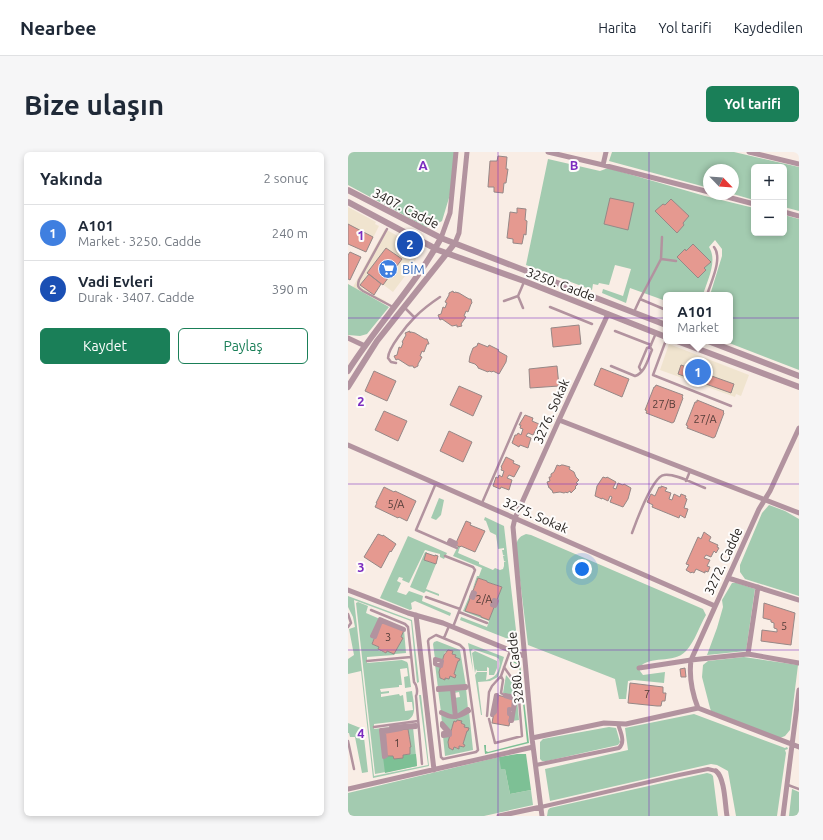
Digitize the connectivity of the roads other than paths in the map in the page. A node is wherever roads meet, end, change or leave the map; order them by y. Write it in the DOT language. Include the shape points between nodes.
graph roads {
  1 [pos="456,152"];
  2 [pos="467,152"];
  3 [pos="548,152"];
  4 [pos="606,152"];
  5 [pos="749,152"];
  6 [pos="603,164"];
  7 [pos="799,164"];
  8 [pos="348,190"];
  9 [pos="703,190"];
  10 [pos="739,200"];
  11 [pos="348,202"];
  12 [pos="751,203"];
  13 [pos="787,213"];
  14 [pos="799,216"];
  15 [pos="387,229"];
  16 [pos="662,237"];
  17 [pos="441,238"];
  18 [pos="455,243"];
  19 [pos="714,247"];
  20 [pos="435,248"];
  21 [pos="447,254"];
  22 [pos="661,259"];
  23 [pos="676,261"];
  24 [pos="524,281"];
  25 [pos="708,292"];
  26 [pos="518,296"];
  27 [pos="440,297"];
  28 [pos="640,299"];
  29 [pos="504,301"];
  30 [pos="612,304"];
  31 [pos="393,307"];
  32 [pos="403,307"];
  33 [pos="550,307"];
  34 [pos="523,308"];
  35 [pos="663,309"];
  36 [pos="634,313"];
  37 [pos="608,314"];
  38 [pos="414,318"];
  39 [pos="592,324"];
  40 [pos="663,324"];
  41 [pos="615,331"];
  42 [pos="656,333"];
  43 [pos="663,336"];
  44 [pos="348,338"];
  45 [pos="665,344"];
  46 [pos="685,344"];
  47 [pos="716,344"];
  48 [pos="364,346"];
  49 [pos="650,346"];
  50 [pos="371,349"];
  51 [pos="396,363"];
  52 [pos="611,366"];
  53 [pos="348,371"];
  54 [pos="641,371"];
  55 [pos="799,376"];
  56 [pos="348,387"];
  57 [pos="799,387"];
  58 [pos="731,406"];
  59 [pos="521,413"];
  60 [pos="558,420"];
  61 [pos="799,428"];
  62 [pos="348,445"];
  63 [pos="690,471"];
  64 [pos="686,481"];
  65 [pos="436,484"];
  66 [pos="705,488"];
  67 [pos="764,500"];
  68 [pos="482,504"];
  69 [pos="799,513"];
  70 [pos="515,518"];
  71 [pos="632,533"];
  72 [pos="456,548"];
  73 [pos="445,556"];
  74 [pos="728,578"];
  75 [pos="758,587"];
  76 [pos="348,590"];
  77 [pos="426,597"];
  78 [pos="799,600"];
  79 [pos="714,606"];
  80 [pos="371,610"];
  81 [pos="460,610"];
  82 [pos="348,614"];
  83 [pos="416,615"];
  84 [pos="487,622"];
  85 [pos="451,626"];
  86 [pos="348,627"];
  87 [pos="404,630"];
  88 [pos="444,638"];
  89 [pos="510,650"];
  90 [pos="748,654"];
  91 [pos="524,656"];
  92 [pos="411,657"];
  93 [pos="691,660"];
  94 [pos="367,661"];
  95 [pos="799,663"];
  96 [pos="504,667"];
  97 [pos="639,668"];
  98 [pos="501,676"];
  99 [pos="424,688"];
  100 [pos="466,688"];
  101 [pos="416,689"];
  102 [pos="799,690"];
  103 [pos="504,695"];
  104 [pos="698,708"];
  105 [pos="418,721"];
  106 [pos="618,724"];
  107 [pos="374,727"];
  108 [pos="391,727"];
  109 [pos="532,738"];
  110 [pos="348,741"];
  111 [pos="792,745"];
  112 [pos="534,747"];
  113 [pos="799,747"];
  114 [pos="422,764"];
  115 [pos="536,765"];
  116 [pos="354,769"];
  117 [pos="434,770"];
  118 [pos="716,771"];
  119 [pos="788,785"];
  120 [pos="348,789"];
  121 [pos="799,789"];
  122 [pos="541,807"];
  123 [pos="499,816"];
  124 [pos="542,816"];
  125 [pos="727,816"];
  126 [pos="783,816"];
  1 -- 17 [label="street" via="450,213"];
  2 -- 18 [label="street" via="459,233"];
  3 -- 6 [label="street"];
  4 -- 6 [label="street"];
  5 -- 7 [label="street"];
  6 -- 9 [label="street"];
  8 -- 17 [label="street, 3407. Cadde"];
  10 -- 12 [label="street"];
  11 -- 20 [label="street, 3407. Cadde"];
  13 -- 14 [label="street"];
  15 -- 31 [label="lane" via="357,285"];
  16 -- 22 [label="lane"];
  17 -- 18 [label="street, 3407. Cadde"];
  17 -- 20 [label="street"];
  18 -- 21 [label="street"];
  18 -- 30 [label="street, 3250. Cadde"];
  19 -- 25 [label="lane" via="718,258"];
  20 -- 21 [label="street, 3407. Cadde"];
  20 -- 31 [label="street" via="420,274"];
  21 -- 24 [label="street, 3250. Cadde"];
  21 -- 32 [label="street"];
  22 -- 23 [label="lane"];
  22 -- 28 [label="lane"];
  24 -- 26 [label="lane"];
  24 -- 37 [label="street, 3250. Cadde"];
  26 -- 29 [label="lane"];
  26 -- 34 [label="lane"];
  27 -- 38 [label="lane"];
  28 -- 35 [label="lane"];
  28 -- 36 [label="lane"];
  30 -- 36 [label="street, 3250. Cadde"];
  30 -- 37 [label="street"];
  31 -- 48 [label="street"];
  32 -- 38 [label="lane"];
  32 -- 50 [label="street"];
  33 -- 39 [label="lane"];
  36 -- 40 [label="street, 3250. Cadde"];
  37 -- 42 [label="street, 3250. Cadde"];
  37 -- 60 [label="street, 3276. Sokak"];
  38 -- 51 [label="lane" via="388,353 391,362"];
  41 -- 49 [label="lane"];
  42 -- 43 [label="street, 3250. Cadde"];
  42 -- 49 [label="lane"];
  44 -- 48 [label="street"];
  45 -- 58 [label="lane" via="653,375"];
  46 -- 57 [label="street"];
  47 -- 55 [label="street"];
  48 -- 50 [label="street"];
  48 -- 53 [label="street"];
  49 -- 54 [label="lane" via="639,367"];
  49 -- 54 [label="lane" via="652,350"];
  50 -- 56 [label="street"];
  52 -- 54 [label="lane" via="635,376"];
  59 -- 68 [label="lane"];
  60 -- 63 [label="street"];
  60 -- 70 [label="street, 3276. Sokak"];
  61 -- 67 [label="street, 3272. Cadde"];
  62 -- 65 [label="street, 3275. Sokak"];
  63 -- 64 [label="lane"];
  63 -- 67 [label="street"];
  64 -- 66 [label="lane"];
  64 -- 71 [label="lane" via="664,474 660,476 654,483"];
  65 -- 68 [label="street, 3275. Sokak"];
  65 -- 72 [label="lane" via="416,530"];
  67 -- 69 [label="street"];
  67 -- 74 [label="street, 3272. Cadde"];
  68 -- 70 [label="street, 3275. Sokak"];
  70 -- 79 [label="street, 3275. Sokak"];
  70 -- 91 [label="street, 3280. Cadde" via="512,530"];
  73 -- 81 [label="lane" via="475,569"];
  74 -- 75 [label="street"];
  74 -- 79 [label="street, 3272. Cadde"];
  75 -- 78 [label="street"];
  75 -- 90 [label="street"];
  76 -- 83 [label="street"];
  77 -- 81 [label="lane"];
  79 -- 93 [label="street, 3272. Cadde"];
  80 -- 92 [label="lane" via="406,624"];
  81 -- 84 [label="lane"];
  81 -- 85 [label="lane"];
  82 -- 86 [label="lane" via="351,623"];
  83 -- 85 [label="street"];
  83 -- 99 [label="street"];
  85 -- 88 [label="lane"];
  85 -- 89 [label="street"];
  87 -- 87 [label="street" via="380,619 372,636 375,637 381,622"];
  88 -- 88 [label="lane" via="460,644 464,649 478,750 443,759 428,642 436,635"];
  89 -- 91 [label="street"];
  89 -- 96 [label="lane"];
  90 -- 93 [label="street"];
  90 -- 95 [label="street"];
  91 -- 109 [label="street, 3280. Cadde"];
  92 -- 94 [label="lane"];
  92 -- 101 [label="lane"];
  93 -- 97 [label="street"];
  93 -- 104 [label="street, 3272. Cadde" via="691,678"];
  96 -- 98 [label="lane"];
  96 -- 98 [label="lane" via="518,687 522,736 495,743 488,718 489,692"];
  98 -- 103 [label="lane" via="501,693"];
  99 -- 101 [label="lane"];
  99 -- 117 [label="street"];
  100 -- 100 [label="street" via="438,688 452,689 455,717 441,713 456,718 469,711 456,717 453,689"];
  101 -- 105 [label="lane"];
  102 -- 111 [label="street"];
  103 -- 103 [label="street" via="514,699 513,710 509,710 508,714 512,714 511,721 516,697"];
  104 -- 106 [label="street"];
  104 -- 111 [label="street"];
  105 -- 107 [label="lane"];
  105 -- 114 [label="lane"];
  106 -- 109 [label="street" via="604,723"];
  106 -- 115 [label="street" via="623,742 619,748"];
  108 -- 108 [label="street" via="381,730 384,756 384,732 416,725"];
  109 -- 112 [label="street, 3280. Cadde"];
  110 -- 116 [label="lane"];
  111 -- 113 [label="street"];
  111 -- 119 [label="street"];
  112 -- 115 [label="street, 3280. Cadde"];
  112 -- 117 [label="street"];
  115 -- 122 [label="street, 3280. Cadde"];
  117 -- 120 [label="street"];
  118 -- 122 [label="street" via="708,769"];
  118 -- 125 [label="street" via="722,779"];
  119 -- 121 [label="lane"];
  119 -- 126 [label="street"];
  122 -- 123 [label="street"];
  122 -- 124 [label="street, 3280. Cadde"];
}
